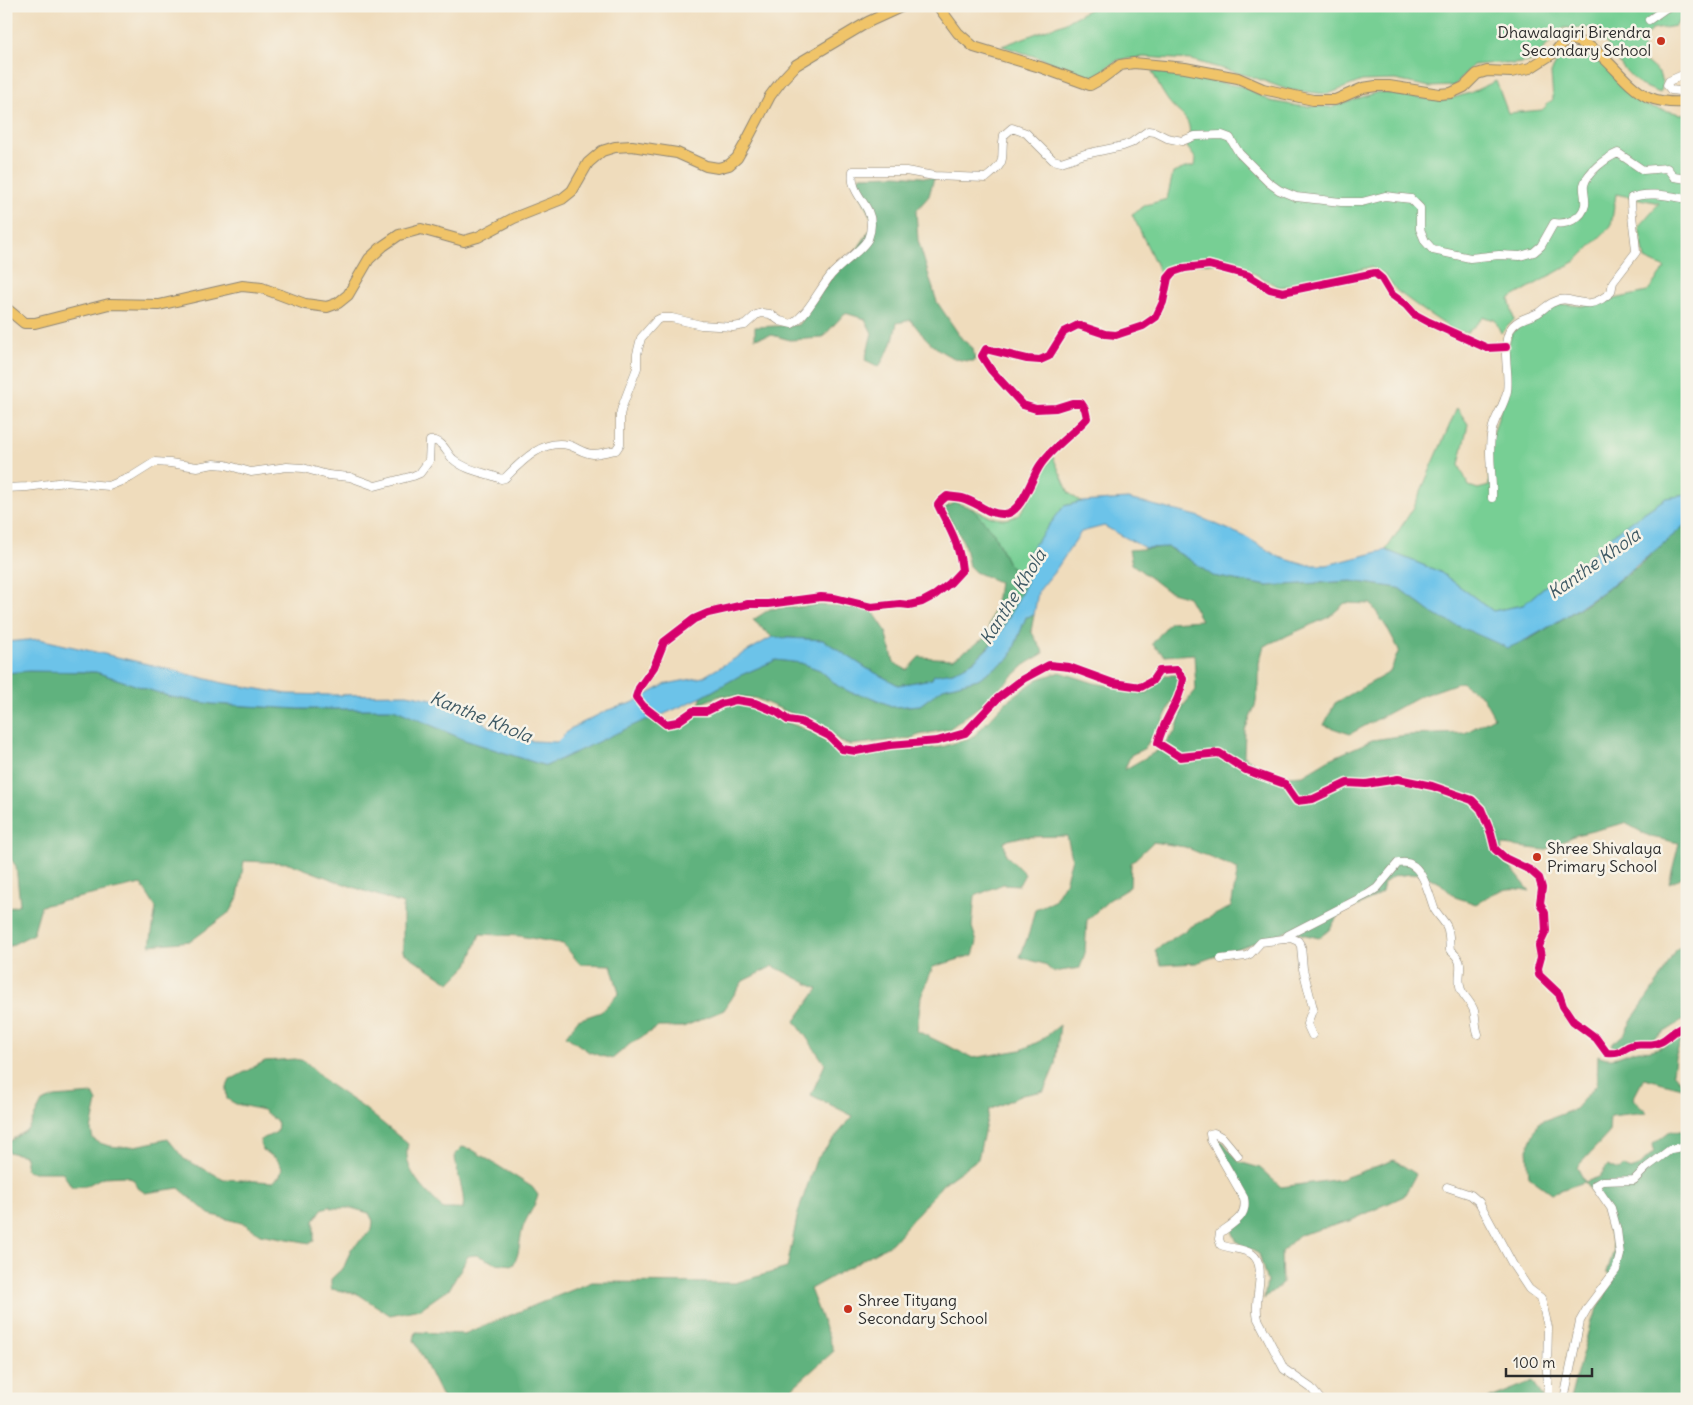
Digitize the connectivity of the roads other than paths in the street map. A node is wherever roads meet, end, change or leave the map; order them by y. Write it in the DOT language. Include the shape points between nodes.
graph roads {
  1 [pos="903,6"];
  2 [pos="938,6"];
  3 [pos="1669,6"];
  4 [pos="1649,20"];
  5 [pos="1687,73"];
  6 [pos="1687,92"];
  7 [pos="1687,102"];
  8 [pos="1687,180"];
  9 [pos="1687,199"];
  10 [pos="6,308"];
  11 [pos="1506,347"];
  12 [pos="6,488"];
  13 [pos="1492,498"];
  14 [pos="1285,939"];
  15 [pos="1221,959"];
  16 [pos="1687,1026"];
  17 [pos="1312,1034"];
  18 [pos="1478,1034"];
  19 [pos="1687,1146"];
  20 [pos="1238,1156"];
  21 [pos="1447,1187"];
  22 [pos="1320,1399"];
  23 [pos="1549,1399"];
  24 [pos="1564,1399"];
  1 -- 10 [label="main road" via="868,22 796,65 770,96 737,158 729,165 718,168 706,166 676,153 632,146 602,151 588,163 572,191 562,199 478,237 464,241 421,229 399,235 369,259 348,295 327,307 305,304 262,288 242,286 159,304 109,304 35,323 24,323"];
  2 -- 7 [label="main road" via="974,48 1090,85 1120,65 1134,63 1238,78 1263,89 1313,100 1335,100 1376,86 1451,93 1464,87 1477,74 1530,68 1555,52 1566,38 1582,42 1592,49 1643,94 1659,100"];
  3 -- 4 [label="street"];
  5 -- 6 [label="street" via="1668,81 1667,85 1672,90"];
  8 -- 12 [label="street" via="1674,177 1667,168 1643,170 1618,153 1592,172 1584,186 1585,206 1579,215 1571,222 1554,223 1542,246 1534,252 1520,256 1470,258 1433,250 1420,228 1420,208 1411,199 1385,196 1362,202 1341,202 1296,197 1268,182 1230,138 1222,135 1196,136 1182,141 1148,131 1123,146 1061,162 1053,160 1026,133 1012,128 1004,135 1000,166 986,178 934,176 906,171 853,171 853,186 871,221 868,239 830,276 792,324 762,313 745,325 733,327 701,325 672,318 656,320 641,338 637,368 620,415 620,444 616,450 593,454 556,444 539,449 501,479 468,469 433,440 429,444 430,462 420,473 376,486 350,477 303,468 251,472 226,465 197,467 155,462 109,486 65,482"];
  9 -- 11 [label="street" via="1655,195 1631,198 1636,252 1613,282 1611,292 1591,303 1569,299 1554,301 1515,323 1509,331"];
  11 -- 13 [label="street" via="1508,390 1492,429 1489,451"];
  11 -- 16 [label="street" via="1487,348 1414,314 1391,294 1376,273 1283,292 1270,289 1247,275 1209,265 1173,272 1168,278 1156,317 1143,326 1116,335 1078,325 1064,332 1048,356 1040,360 1027,360 986,349 982,356 991,370 1023,405 1036,409 1081,403 1087,418 1049,454 1016,509 1007,514 996,514 962,498 947,496 940,501 938,505 957,543 961,560 962,570 950,583 922,602 909,605 871,607 821,597 748,604 694,619 664,642 636,697 666,724 677,722 693,711 707,711 736,700 755,703 829,736 842,749 856,751 937,741 965,733 997,700 1023,679 1048,665 1069,667 1113,683 1141,687 1152,681 1159,671 1176,670 1183,679 1182,693 1161,730 1158,743 1180,757 1219,753 1246,770 1285,784 1297,801 1313,799 1347,783 1398,779 1432,786 1472,800 1481,809 1495,849 1539,878 1546,931 1539,946 1539,975 1559,994 1573,1022 1596,1038 1607,1053 1617,1054 1632,1045 1661,1042"];
  14 -- 15 [label="street" via="1261,942 1246,956"];
  14 -- 17 [label="street" via="1295,939 1301,946 1313,1008 1308,1024"];
  14 -- 18 [label="street" via="1377,888 1398,862 1410,864 1429,890 1434,908 1446,925 1450,950 1461,964 1460,989 1474,1011"];
  19 -- 24 [label="street" via="1671,1149 1634,1180 1602,1181 1595,1185 1611,1208 1618,1230 1620,1255 1616,1270 1580,1321"];
  20 -- 22 [label="street" via="1222,1138 1210,1134 1246,1205 1243,1215 1220,1233 1221,1245 1252,1254 1258,1261 1258,1319 1284,1368"];
  21 -- 23 [label="street" via="1471,1195 1479,1202 1513,1265 1529,1289 1542,1298 1548,1327"];
}
